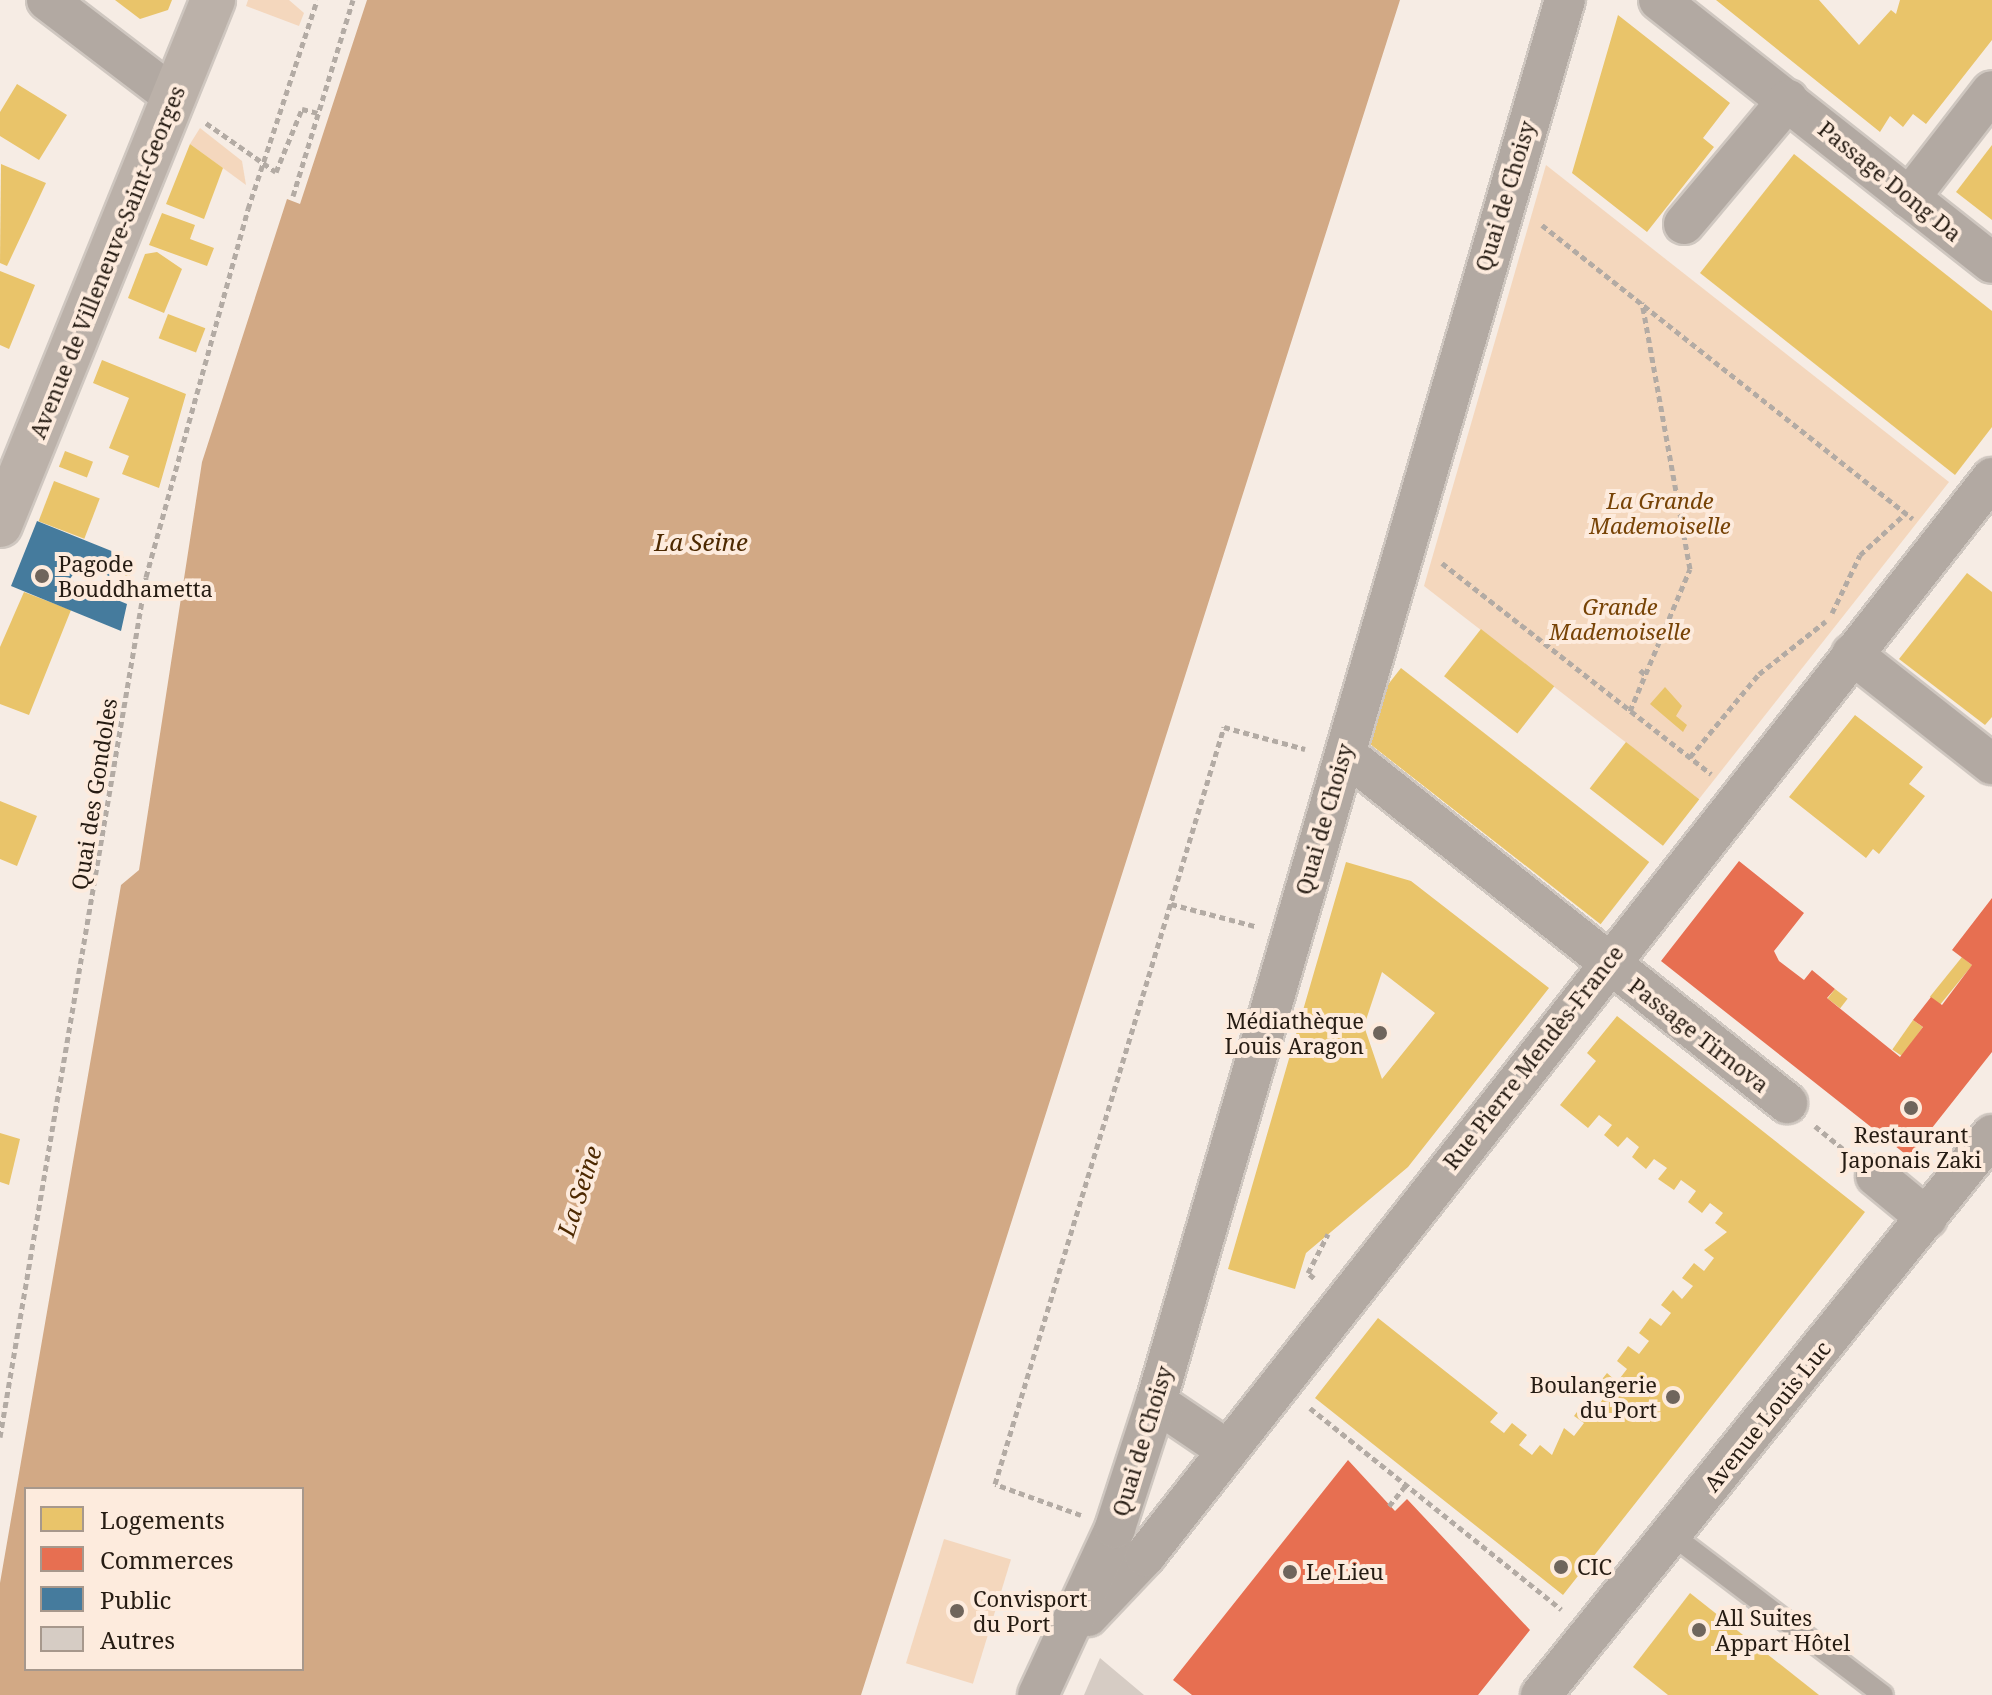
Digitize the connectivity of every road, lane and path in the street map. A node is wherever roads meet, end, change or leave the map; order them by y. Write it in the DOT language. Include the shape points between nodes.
graph roads {
  1 [pos="47,0"];
  2 [pos="213,0"];
  3 [pos="317,0"];
  4 [pos="353,0"];
  5 [pos="1565,0"];
  6 [pos="1659,0"];
  7 [pos="1992,91"];
  8 [pos="1788,100"];
  9 [pos="186,107"];
  10 [pos="318,113"];
  11 [pos="262,166"];
  12 [pos="293,196"];
  13 [pos="1909,198"];
  14 [pos="1532,219"];
  15 [pos="1684,224"];
  16 [pos="1992,263"];
  17 [pos="1642,302"];
  18 [pos="1992,478"];
  19 [pos="1906,513"];
  20 [pos="0,525"];
  21 [pos="1943,541"];
  22 [pos="1433,556"];
  23 [pos="1852,654"];
  24 [pos="1640,670"];
  25 [pos="1647,676"];
  26 [pos="1630,711"];
  27 [pos="1317,752"];
  28 [pos="1690,757"];
  29 [pos="1358,764"];
  30 [pos="1992,764"];
  31 [pos="1740,797"];
  32 [pos="1171,904"];
  33 [pos="1268,929"];
  34 [pos="1607,962"];
  35 [pos="1787,1103"];
  36 [pos="1992,1135"];
  37 [pos="1876,1176"];
  38 [pos="1927,1218"];
  39 [pos="1328,1234"];
  40 [pos="1317,1282"];
  41 [pos="1279,1383"];
  42 [pos="1156,1402"];
  43 [pos="0,1437"];
  44 [pos="1227,1450"];
  45 [pos="1407,1484"];
  46 [pos="1389,1506"];
  47 [pos="1115,1528"];
  48 [pos="1671,1534"];
  49 [pos="1590,1632"];
  50 [pos="1071,1633"];
  51 [pos="1038,1695"];
  52 [pos="1541,1695"];
  53 [pos="1883,1695"];
  1 -- 9 [label="street"];
  2 -- 9 [label="main road, Avenue de Villeneuve-Saint-Georges"];
  3 -- 11 [label="path, Quai des Gondoles"];
  4 -- 10 [label="path"];
  5 -- 42 [label="street, Quai de Choisy"];
  6 -- 8 [label="street, Passage Dong Da"];
  7 -- 13 [label="street"];
  8 -- 13 [label="street, Passage Dong Da"];
  8 -- 15 [label="street"];
  9 -- 11 [label="path"];
  9 -- 20 [label="main road, Avenue de Villeneuve-Saint-Georges"];
  10 -- 11 [label="path" via="302,109 276,172"];
  10 -- 12 [label="path"];
  11 -- 43 [label="path, Quai des Gondoles" via="146,577"];
  13 -- 16 [label="street, Passage Dong Da"];
  14 -- 17 [label="path"];
  17 -- 19 [label="path"];
  17 -- 25 [label="path" via="1690,569"];
  18 -- 21 [label="street, Rue Pierre Mendès-France"];
  19 -- 21 [label="path"];
  19 -- 28 [label="path" via="1860,555 1828,619 1759,674"];
  21 -- 23 [label="street, Rue Pierre Mendès-France"];
  22 -- 26 [label="path"];
  23 -- 30 [label="street"];
  23 -- 31 [label="street, Rue Pierre Mendès-France"];
  24 -- 25 [label="path"];
  25 -- 26 [label="path"];
  26 -- 28 [label="path"];
  27 -- 32 [label="path" via="1224,727"];
  28 -- 31 [label="path"];
  29 -- 34 [label="street, Passage Tirnova"];
  31 -- 34 [label="street, Rue Pierre Mendès-France"];
  32 -- 33 [label="path"];
  32 -- 47 [label="path" via="995,1484"];
  34 -- 35 [label="street, Passage Tirnova"];
  34 -- 41 [label="street, Rue Pierre Mendès-France"];
  35 -- 37 [label="path, Passage Tirnova"];
  36 -- 38 [label="street, Avenue Louis Luc"];
  37 -- 38 [label="street"];
  38 -- 48 [label="street, Avenue Louis Luc"];
  39 -- 40 [label="path" via="1308,1273"];
  41 -- 44 [label="street, Rue Pierre Mendès-France"];
  41 -- 45 [label="path"];
  42 -- 44 [label="street"];
  42 -- 47 [label="street, Quai de Choisy"];
  44 -- 50 [label="street, Rue Pierre Mendès-France" via="1145,1556"];
  45 -- 46 [label="path"];
  45 -- 49 [label="path"];
  47 -- 50 [label="street, Quai de Choisy"];
  48 -- 49 [label="street, Avenue Louis Luc"];
  48 -- 53 [label="lane"];
  49 -- 52 [label="street, Avenue Louis Luc"];
  50 -- 51 [label="street"];
}
